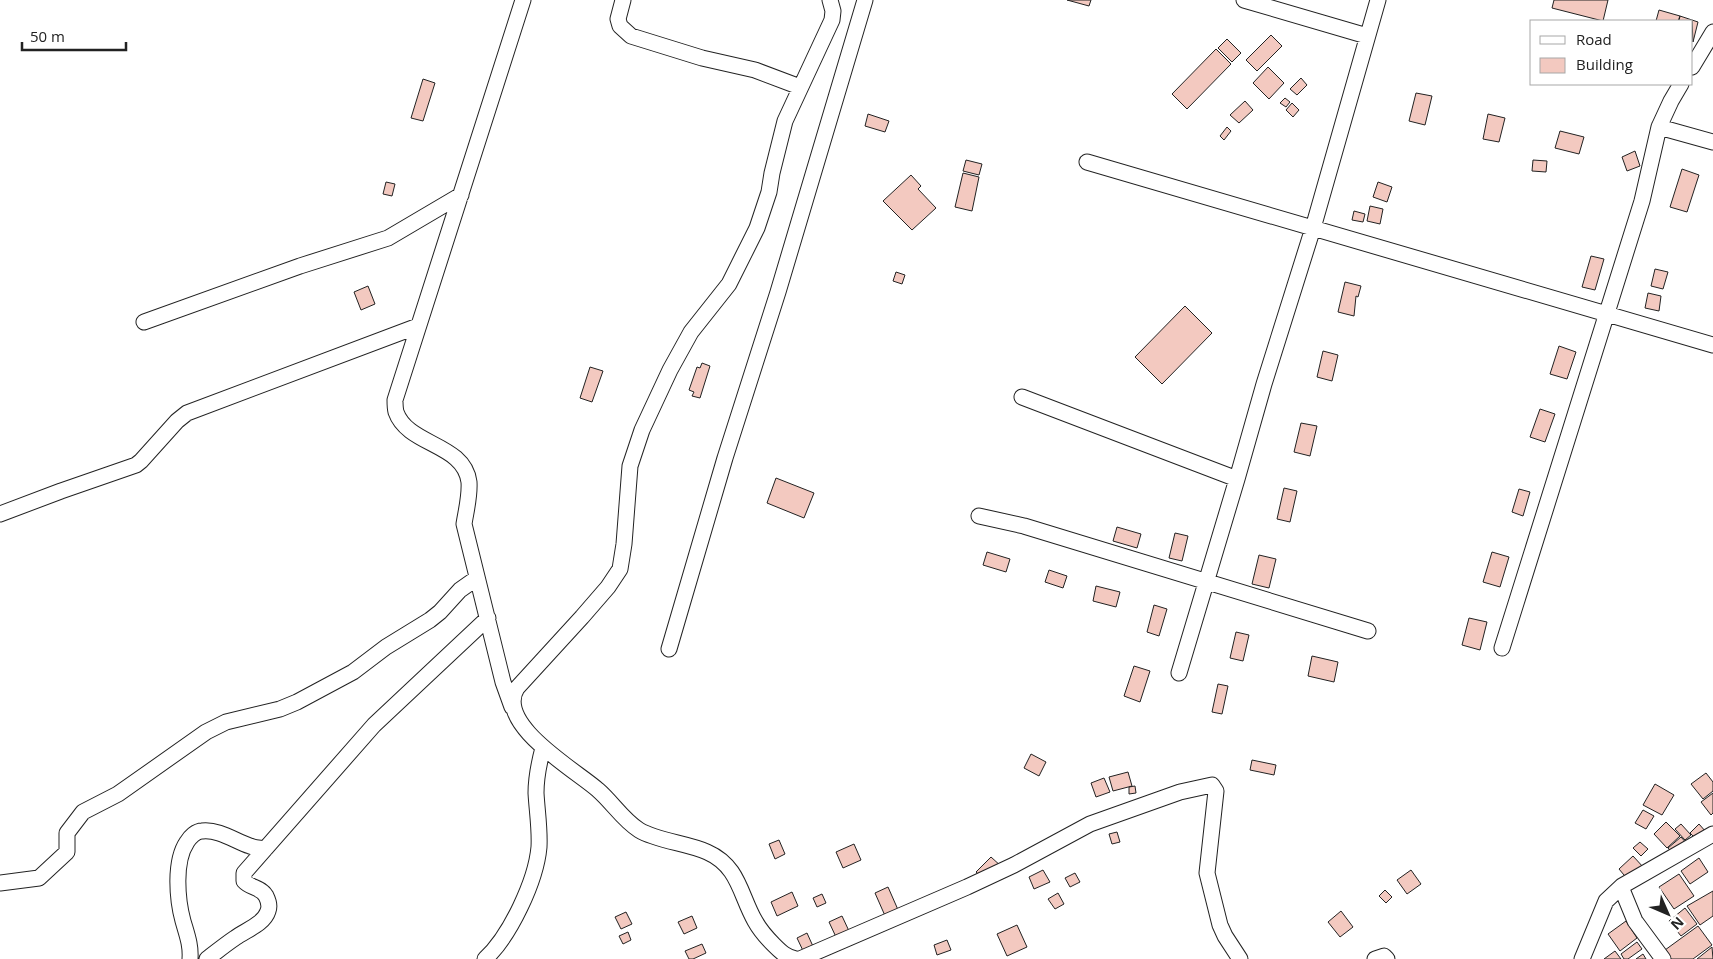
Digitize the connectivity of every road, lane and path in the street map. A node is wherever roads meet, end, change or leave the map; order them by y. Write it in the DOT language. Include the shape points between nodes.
graph roads {
  1 [pos="523,0"];
  2 [pos="622,0"];
  3 [pos="830,0"];
  4 [pos="865,0"];
  5 [pos="1244,0"];
  6 [pos="1378,0"];
  7 [pos="1713,32"];
  8 [pos="1367,36"];
  9 [pos="1693,65"];
  10 [pos="1680,85"];
  11 [pos="800,87"];
  12 [pos="1659,126"];
  13 [pos="1713,142"];
  14 [pos="1088,162"];
  15 [pos="461,195"];
  16 [pos="1313,228"];
  17 [pos="1606,314"];
  18 [pos="144,322"];
  19 [pos="418,326"];
  20 [pos="1713,345"];
  21 [pos="1022,397"];
  22 [pos="1237,479"];
  23 [pos="0,514"];
  24 [pos="979,516"];
  25 [pos="477,578"];
  26 [pos="1207,583"];
  27 [pos="488,618"];
  28 [pos="1368,631"];
  29 [pos="1502,648"];
  30 [pos="669,649"];
  31 [pos="1179,673"];
  32 [pos="516,715"];
  33 [pos="543,748"];
  34 [pos="1713,834"];
  35 [pos="265,849"];
  36 [pos="0,884"];
  37 [pos="1621,887"];
  38 [pos="190,959"];
  39 [pos="207,959"];
  40 [pos="485,959"];
  41 [pos="793,959"];
  42 [pos="1240,959"];
  43 [pos="1375,959"];
  44 [pos="1387,959"];
  45 [pos="1582,959"];
  46 [pos="1663,959"];
  1 -- 15 [label="street"];
  2 -- 11 [label="street" via="618,19 620,26 631,36 755,70"];
  3 -- 11 [label="street" via="832,20"];
  4 -- 30 [label="street"];
  5 -- 8 [label="street"];
  6 -- 8 [label="street"];
  7 -- 9 [label="street"];
  8 -- 16 [label="street"];
  10 -- 12 [label="street"];
  11 -- 32 [label="street" via="785,121 757,228 729,284 691,332 642,430 630,466 620,569 608,587 517,688 513,696"];
  12 -- 13 [label="street"];
  12 -- 17 [label="street" via="1642,201"];
  14 -- 16 [label="street"];
  15 -- 18 [label="street" via="388,238"];
  15 -- 19 [label="street"];
  16 -- 17 [label="street"];
  16 -- 22 [label="street"];
  17 -- 20 [label="street"];
  17 -- 29 [label="street"];
  19 -- 23 [label="street" via="187,413 136,465"];
  19 -- 25 [label="street" via="395,400 396,412 415,434 454,456 464,466 469,481 464,524"];
  21 -- 22 [label="street"];
  22 -- 26 [label="street"];
  24 -- 26 [label="street" via="1024,526"];
  25 -- 27 [label="street"];
  25 -- 36 [label="street" via="460,590 435,616 353,672 280,709 226,722 206,732 118,794 83,812 67,832 67,852 45,874"];
  26 -- 28 [label="street"];
  26 -- 31 [label="street"];
  27 -- 32 [label="street" via="503,682"];
  27 -- 35 [label="street" via="374,725"];
  32 -- 33 [label="street"];
  33 -- 40 [label="street" via="536,780 540,825 533,875 524,900 501,941"];
  33 -- 41 [label="street" via="598,790 638,830 718,858 736,877 756,922 767,937"];
  34 -- 37 [label="street"];
  35 -- 38 [label="street" via="215,832 202,831 189,839 180,858 178,880 183,920 190,942"];
  35 -- 39 [label="street" via="243,877 246,884 264,893 268,911 258,923"];
  37 -- 45 [label="street" via="1606,901"];
  37 -- 46 [label="street" via="1635,920"];
  41 -- 42 [label="street" via="967,887 1090,824 1142,804 1207,785 1214,786 1216,791 1207,873 1224,936"];
  43 -- 44 [label="street" via="1381,956"];
}
